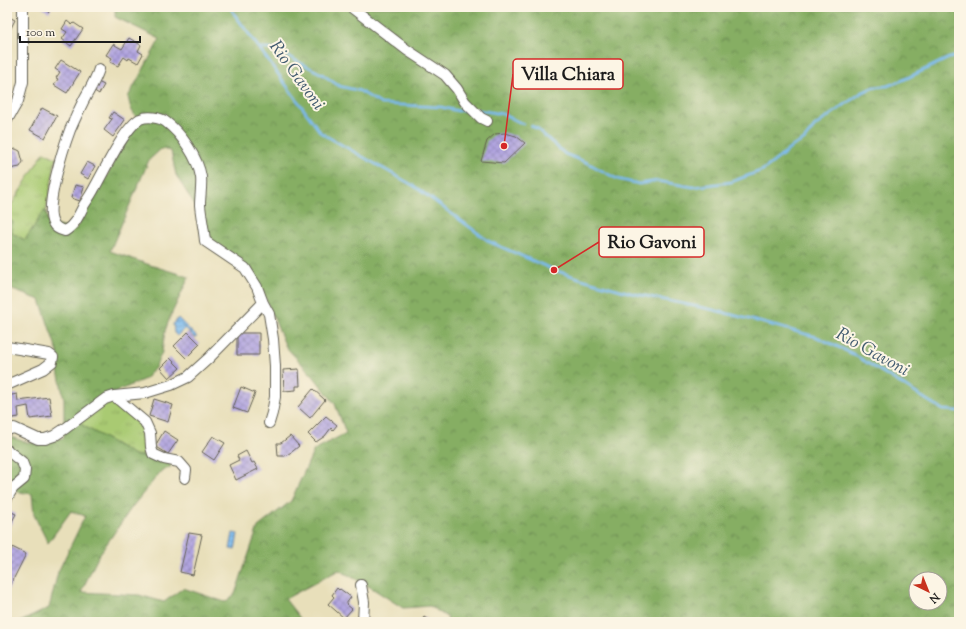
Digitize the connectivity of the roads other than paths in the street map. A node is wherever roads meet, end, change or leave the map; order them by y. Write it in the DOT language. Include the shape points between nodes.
graph roads {
  1 [pos="23,7"];
  2 [pos="351,7"];
  3 [pos="100,69"];
  4 [pos="7,120"];
  5 [pos="487,121"];
  6 [pos="263,303"];
  7 [pos="7,347"];
  8 [pos="7,385"];
  9 [pos="114,396"];
  10 [pos="269,423"];
  11 [pos="7,430"];
  12 [pos="7,450"];
  13 [pos="185,478"];
  14 [pos="7,498"];
  15 [pos="362,585"];
  16 [pos="363,622"];
  1 -- 4 [label="street" via="23,82 18,101"];
  2 -- 5 [label="street" via="407,50 446,75 465,102"];
  3 -- 6 [label="street" via="70,130 63,151 51,204 52,222 58,229 65,231 71,228 131,126 141,119 151,117 163,120 180,134 196,162 201,177 200,203 205,241 245,268"];
  6 -- 9 [label="street" via="188,377 145,393"];
  6 -- 10 [label="street" via="269,314 275,366 275,397"];
  7 -- 8 [label="street" via="49,354 53,357 52,362 43,369"];
  9 -- 11 [label="street" via="105,399 66,428 45,439 38,439 14,428"];
  9 -- 13 [label="street" via="145,422 150,433 153,454 180,462 186,470"];
  12 -- 14 [label="street" via="22,462 25,470 24,479 13,488"];
  15 -- 16 [label="street"];
}
